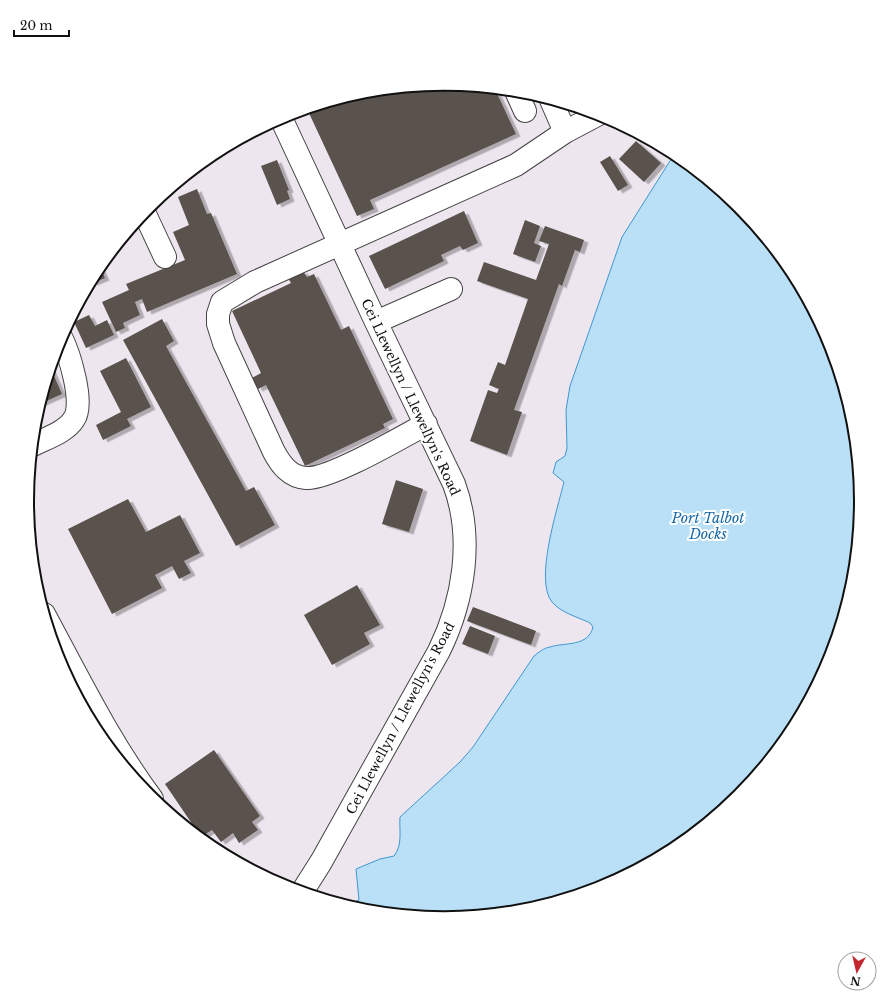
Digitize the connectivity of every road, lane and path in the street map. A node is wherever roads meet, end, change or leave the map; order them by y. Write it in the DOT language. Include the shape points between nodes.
graph roads {
  1 [pos="519,98"];
  2 [pos="557,107"];
  3 [pos="525,110"];
  4 [pos="591,118"];
  5 [pos="284,124"];
  6 [pos="565,132"];
  7 [pos="147,219"];
  8 [pos="339,243"];
  9 [pos="164,257"];
  10 [pos="450,289"];
  11 [pos="376,322"];
  12 [pos="64,346"];
  13 [pos="426,424"];
  14 [pos="39,442"];
  15 [pos="60,643"];
  16 [pos="118,749"];
  17 [pos="305,887"];
  1 -- 3 [label="street"];
  2 -- 6 [label="street"];
  4 -- 6 [label="street"];
  5 -- 8 [label="street, Cei Llewellyn / Llewellyn's Road"];
  6 -- 8 [label="street" via="516,165"];
  7 -- 9 [label="street"];
  8 -- 11 [label="street, Cei Llewellyn / Llewellyn's Road"];
  8 -- 13 [label="street" via="255,282 230,296 219,308 218,324 224,343 274,452 287,471 305,478 313,478 333,472"];
  10 -- 11 [label="street"];
  11 -- 13 [label="street, Cei Llewellyn / Llewellyn's Road"];
  12 -- 14 [label="street" via="74,373 77,414 69,425"];
  13 -- 17 [label="street, Cei Llewellyn / Llewellyn's Road" via="454,484 463,512 464,545 457,608 439,651"];
  15 -- 16 [label="street"];
}
